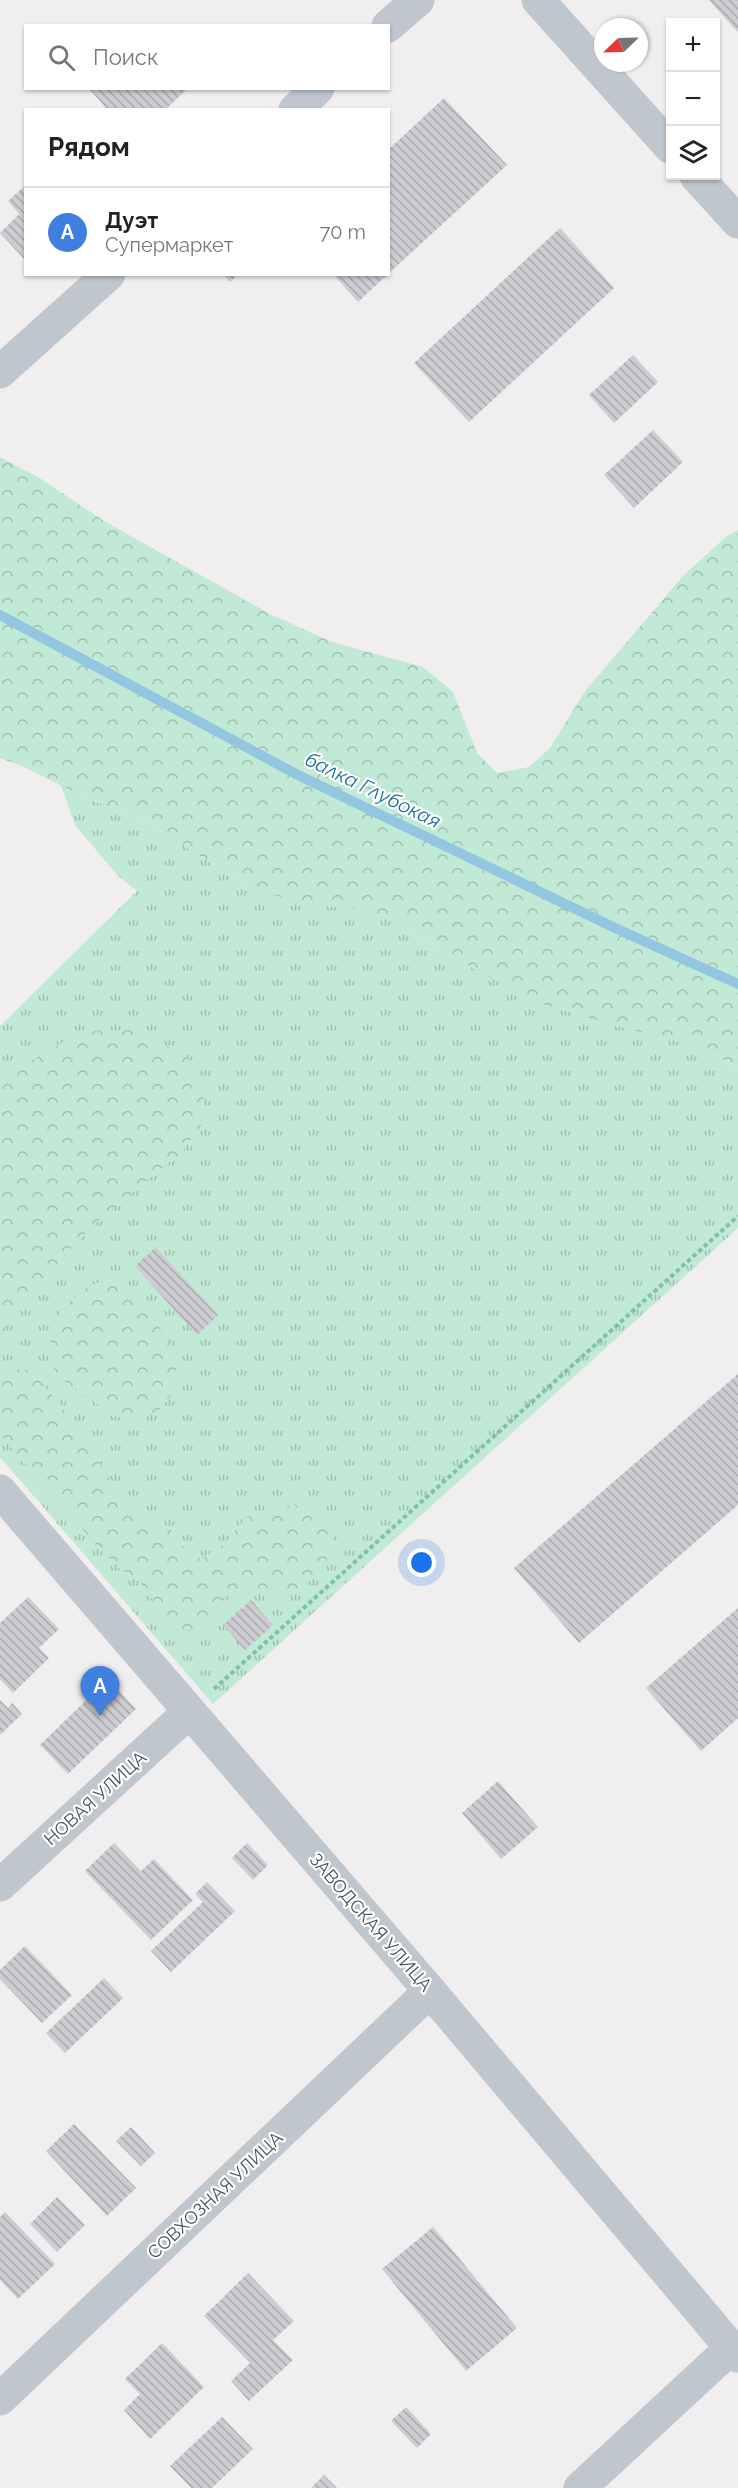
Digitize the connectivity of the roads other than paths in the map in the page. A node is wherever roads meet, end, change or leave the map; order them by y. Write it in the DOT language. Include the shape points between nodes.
graph roads {
  1 [pos="418,0"];
  2 [pos="538,0"];
  3 [pos="390,24"];
  4 [pos="316,90"];
  5 [pos="297,108"];
  6 [pos="666,143"];
  7 [pos="700,180"];
  8 [pos="738,222"];
  9 [pos="107,276"];
  10 [pos="0,372"];
  11 [pos="0,1491"];
  12 [pos="189,1712"];
  13 [pos="0,1885"];
  14 [pos="430,1991"];
  15 [pos="734,2352"];
  16 [pos="0,2399"];
  17 [pos="580,2488"];
  1 -- 3 [label="street"];
  2 -- 6 [label="street"];
  4 -- 5 [label="street"];
  7 -- 8 [label="street"];
  9 -- 10 [label="street"];
  11 -- 12 [label="street, ЗАВОДСКАЯ УЛИЦА"];
  12 -- 13 [label="street, НОВАЯ УЛИЦА"];
  12 -- 14 [label="street, ЗАВОДСКАЯ УЛИЦА"];
  14 -- 15 [label="street, ЗАВОДСКАЯ УЛИЦА"];
  14 -- 16 [label="street, СОВХОЗНАЯ УЛИЦА"];
  15 -- 17 [label="street"];
}
